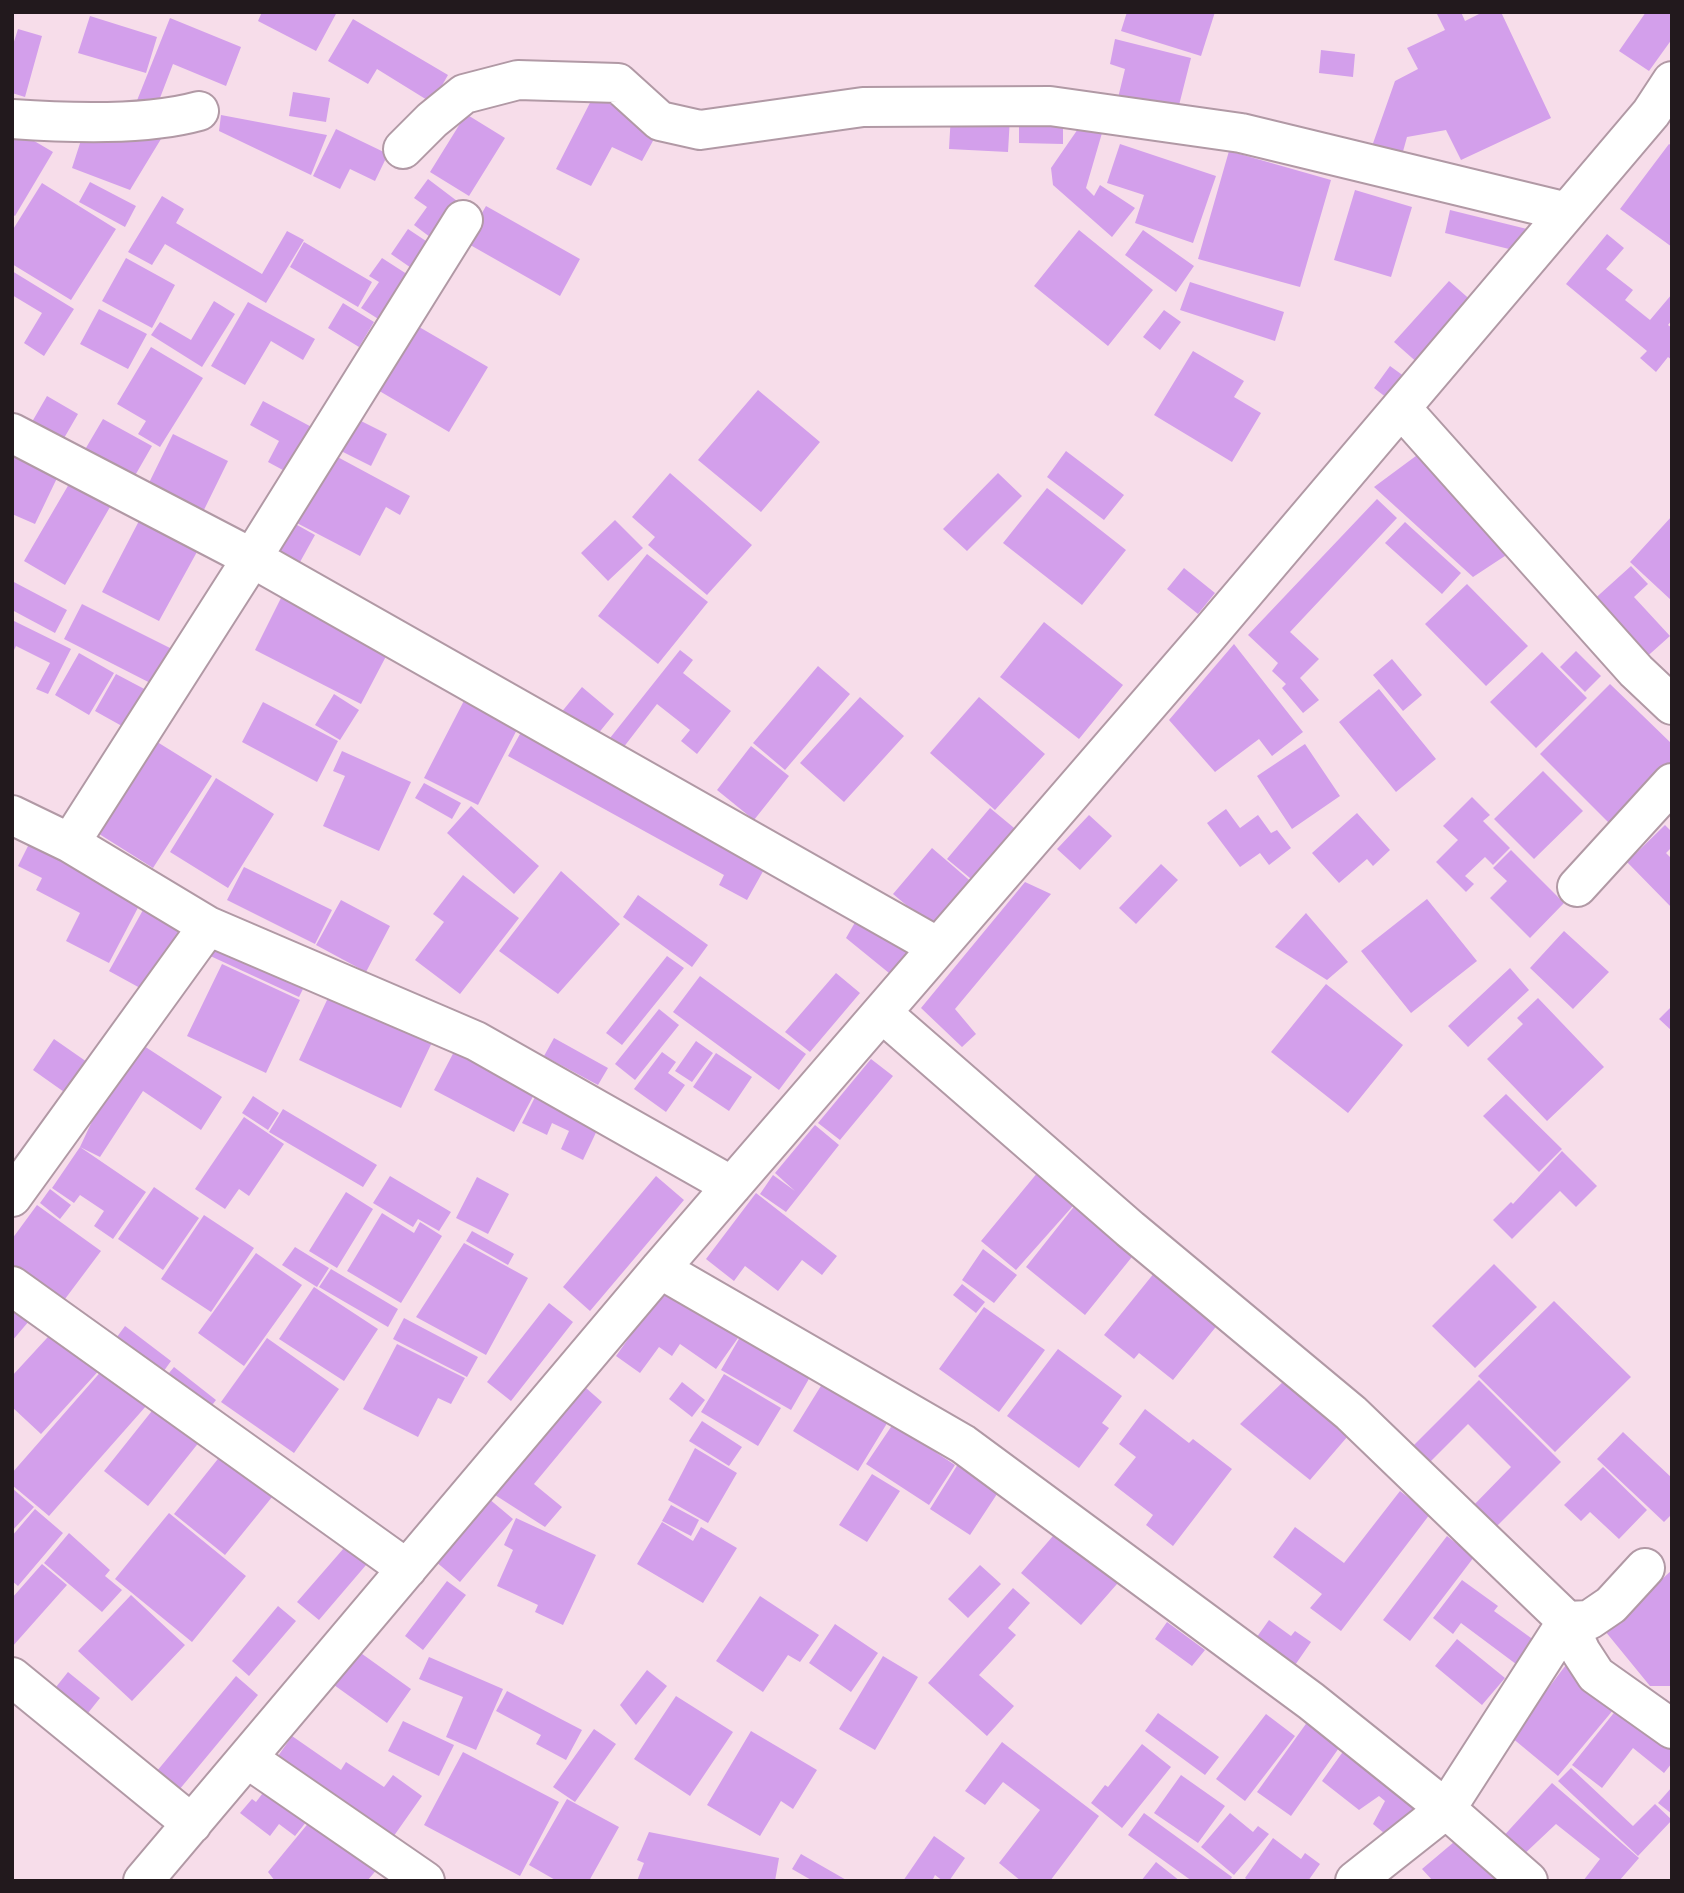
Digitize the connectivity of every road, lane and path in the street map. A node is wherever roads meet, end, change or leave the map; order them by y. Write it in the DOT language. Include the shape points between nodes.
graph roads {
  1 [pos="1672,81"];
  2 [pos="199,111"];
  3 [pos="12,119"];
  4 [pos="1662,121"];
  5 [pos="403,149"];
  6 [pos="1567,212"];
  7 [pos="463,220"];
  8 [pos="1401,408"];
  9 [pos="12,433"];
  10 [pos="252,558"];
  11 [pos="1672,705"];
  12 [pos="1672,783"];
  13 [pos="12,815"];
  14 [pos="70,843"];
  15 [pos="1577,887"];
  16 [pos="208,926"];
  17 [pos="938,947"];
  18 [pos="882,1013"];
  19 [pos="732,1186"];
  20 [pos="12,1197"];
  21 [pos="660,1269"];
  22 [pos="12,1286"];
  23 [pos="1646,1568"];
  24 [pos="407,1569"];
  25 [pos="1567,1621"];
  26 [pos="12,1676"];
  27 [pos="1672,1729"];
  28 [pos="248,1759"];
  29 [pos="1446,1809"];
  30 [pos="192,1824"];
  31 [pos="143,1881"];
  32 [pos="425,1881"];
  33 [pos="1355,1881"];
  34 [pos="1528,1881"];
  1 -- 4 [label="street"];
  2 -- 3 [label="street" via="172,118"];
  4 -- 6 [label="street"];
  5 -- 6 [label="street" via="464,94 518,80 618,83 660,121 700,130 863,107 1049,106 1241,133"];
  6 -- 8 [label="street"];
  7 -- 10 [label="street"];
  8 -- 11 [label="street" via="1636,671"];
  8 -- 17 [label="street"];
  9 -- 10 [label="street"];
  10 -- 14 [label="street"];
  10 -- 17 [label="street"];
  12 -- 15 [label="street"];
  13 -- 14 [label="street"];
  14 -- 16 [label="street"];
  16 -- 19 [label="street" via="476,1041"];
  16 -- 20 [label="street"];
  17 -- 18 [label="street"];
  18 -- 19 [label="street"];
  18 -- 25 [label="street" via="1130,1229 1352,1413"];
  19 -- 21 [label="street"];
  21 -- 24 [label="street"];
  21 -- 29 [label="street" via="963,1444 1311,1701"];
  22 -- 24 [label="street"];
  23 -- 25 [label="street" via="1611,1605 1589,1620"];
  24 -- 28 [label="street"];
  25 -- 27 [label="street" via="1596,1675"];
  25 -- 29 [label="street"];
  26 -- 30 [label="street"];
  28 -- 30 [label="street"];
  28 -- 32 [label="street"];
  29 -- 33 [label="street"];
  29 -- 34 [label="street"];
  30 -- 31 [label="street"];
}
